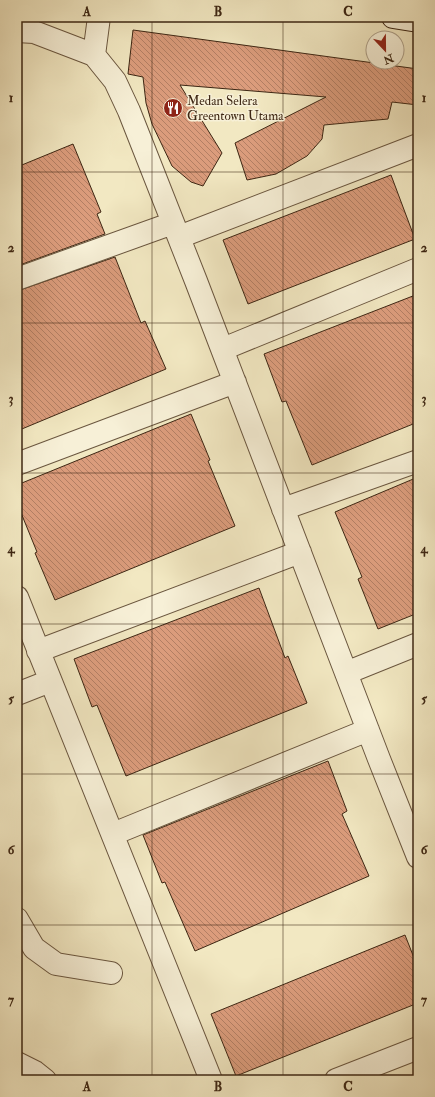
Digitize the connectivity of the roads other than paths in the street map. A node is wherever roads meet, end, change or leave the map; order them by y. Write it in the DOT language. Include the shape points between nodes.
graph roads {
  1 [pos="99,17"];
  2 [pos="393,17"];
  3 [pos="418,21"];
  4 [pos="17,31"];
  5 [pos="94,55"];
  6 [pos="418,145"];
  7 [pos="176,230"];
  8 [pos="418,269"];
  9 [pos="17,279"];
  10 [pos="223,349"];
  11 [pos="235,382"];
  12 [pos="418,461"];
  13 [pos="17,464"];
  14 [pos="284,509"];
  15 [pos="300,552"];
  16 [pos="17,597"];
  17 [pos="418,644"];
  18 [pos="38,651"];
  19 [pos="346,673"];
  20 [pos="50,681"];
  21 [pos="17,694"];
  22 [pos="368,730"];
  23 [pos="113,834"];
  24 [pos="418,857"];
  25 [pos="17,919"];
  26 [pos="111,973"];
  27 [pos="418,1048"];
  28 [pos="17,1063"];
  29 [pos="45,1080"];
  30 [pos="211,1080"];
  31 [pos="336,1080"];
  1 -- 5 [label="street"];
  2 -- 3 [label="street"];
  4 -- 5 [label="street" via="34,32"];
  5 -- 7 [label="street" via="115,81"];
  6 -- 7 [label="street"];
  7 -- 9 [label="street"];
  7 -- 10 [label="street"];
  8 -- 10 [label="street"];
  10 -- 11 [label="street"];
  11 -- 13 [label="street"];
  11 -- 14 [label="street"];
  12 -- 14 [label="street"];
  14 -- 15 [label="street"];
  15 -- 18 [label="street"];
  15 -- 19 [label="street"];
  16 -- 18 [label="street"];
  17 -- 19 [label="street"];
  18 -- 20 [label="street"];
  19 -- 22 [label="street"];
  20 -- 21 [label="street"];
  20 -- 23 [label="street"];
  22 -- 23 [label="street"];
  22 -- 24 [label="street"];
  23 -- 30 [label="street"];
  25 -- 26 [label="street" via="34,948 56,964"];
  27 -- 31 [label="street"];
  28 -- 29 [label="street"];
}
